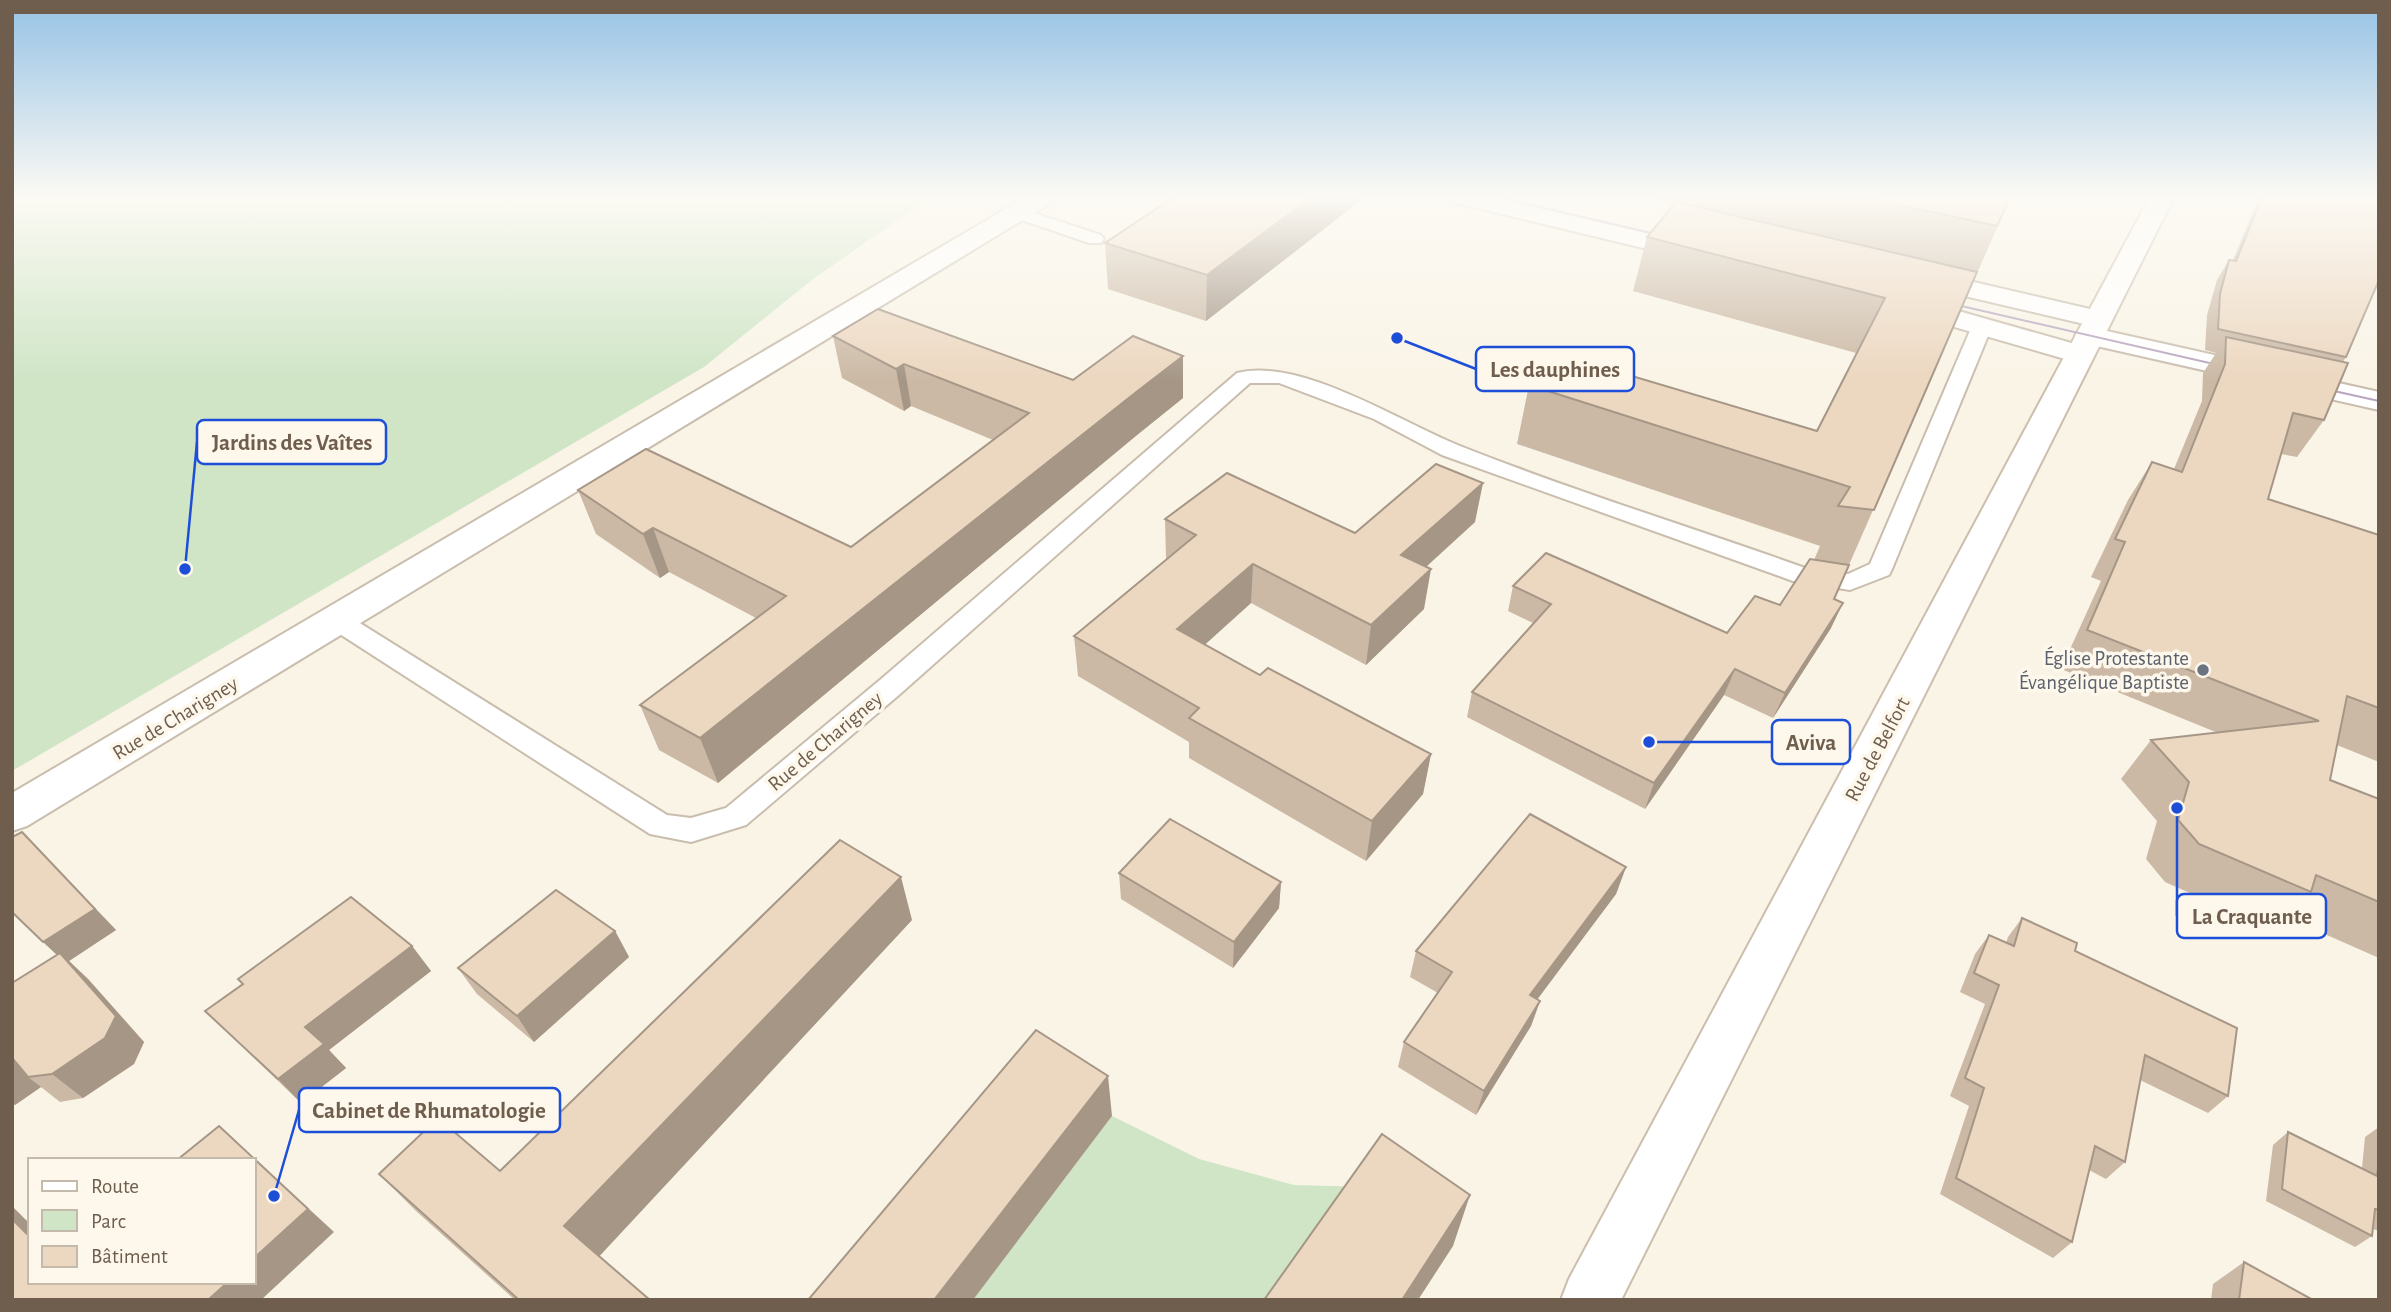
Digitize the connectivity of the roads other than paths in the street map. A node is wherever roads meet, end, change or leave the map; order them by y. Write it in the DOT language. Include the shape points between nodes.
graph roads {
  1 [pos="941,258"];
  2 [pos="1715,258"];
  3 [pos="2129,258"];
  4 [pos="1727,261"];
  5 [pos="1896,272"];
  6 [pos="1881,298"];
  7 [pos="1982,326"];
  8 [pos="2088,336"];
  9 [pos="1266,375"];
  10 [pos="2379,401"];
  11 [pos="338,621"];
  12 [pos="12,814"];
  13 [pos="1590,1300"];
  1 -- 11 [label="street, Rue de Charigney"];
  2 -- 4 [label="street"];
  3 -- 8 [label="street, Rue de Belfort"];
  5 -- 8 [label="street"];
  6 -- 7 [label="street"];
  7 -- 8 [label="street"];
  7 -- 9 [label="lane" via="1880,569 1850,582 1802,575 1450,450 1381,415"];
  8 -- 10 [label="street"];
  8 -- 13 [label="street, Rue de Belfort"];
  9 -- 11 [label="lane, Rue de Charigney" via="1244,377 736,817 691,830 661,826"];
  11 -- 12 [label="street, Rue de Charigney"];
}
